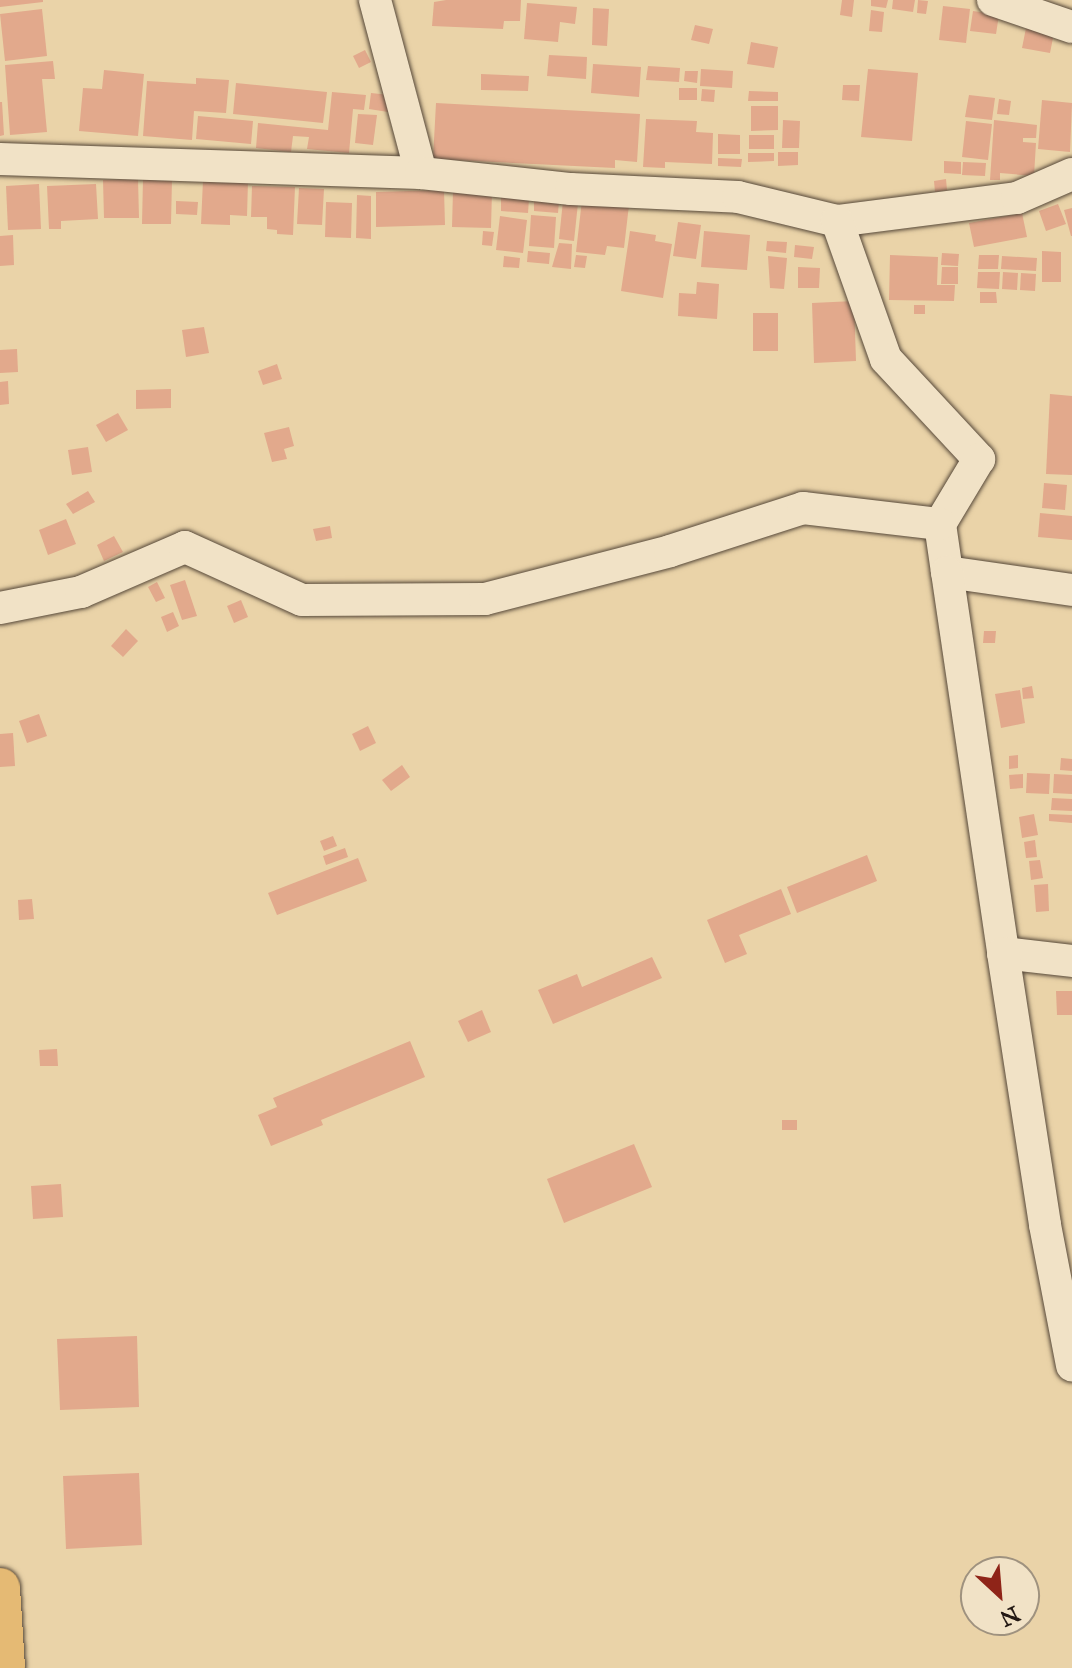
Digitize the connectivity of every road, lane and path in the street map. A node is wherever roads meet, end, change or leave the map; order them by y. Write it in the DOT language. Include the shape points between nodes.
graph roads {
  1 [pos="375,0"];
  2 [pos="993,0"];
  3 [pos="1072,27"];
  4 [pos="0,159"];
  5 [pos="421,173"];
  6 [pos="1072,174"];
  7 [pos="837,221"];
  8 [pos="940,524"];
  9 [pos="947,572"];
  10 [pos="1072,590"];
  11 [pos="0,608"];
  12 [pos="1003,953"];
  13 [pos="1072,961"];
  14 [pos="1058,1226"];
  15 [pos="1072,1365"];
  16 [pos="0,1588"];
  17 [pos="5,1668"];
  1 -- 5 [label="street"];
  2 -- 3 [label="street"];
  4 -- 5 [label="street"];
  5 -- 7 [label="street" via="571,189 738,197"];
  6 -- 7 [label="street" via="1017,198"];
  7 -- 8 [label="street" via="886,359 979,459"];
  8 -- 9 [label="street"];
  8 -- 11 [label="street" via="803,508 670,551 485,599 302,600 185,547 81,592"];
  9 -- 10 [label="street"];
  9 -- 12 [label="street"];
  12 -- 13 [label="street"];
  12 -- 14 [label="street"];
  14 -- 15 [label="street"];
  16 -- 17 [label="main road"];
}
